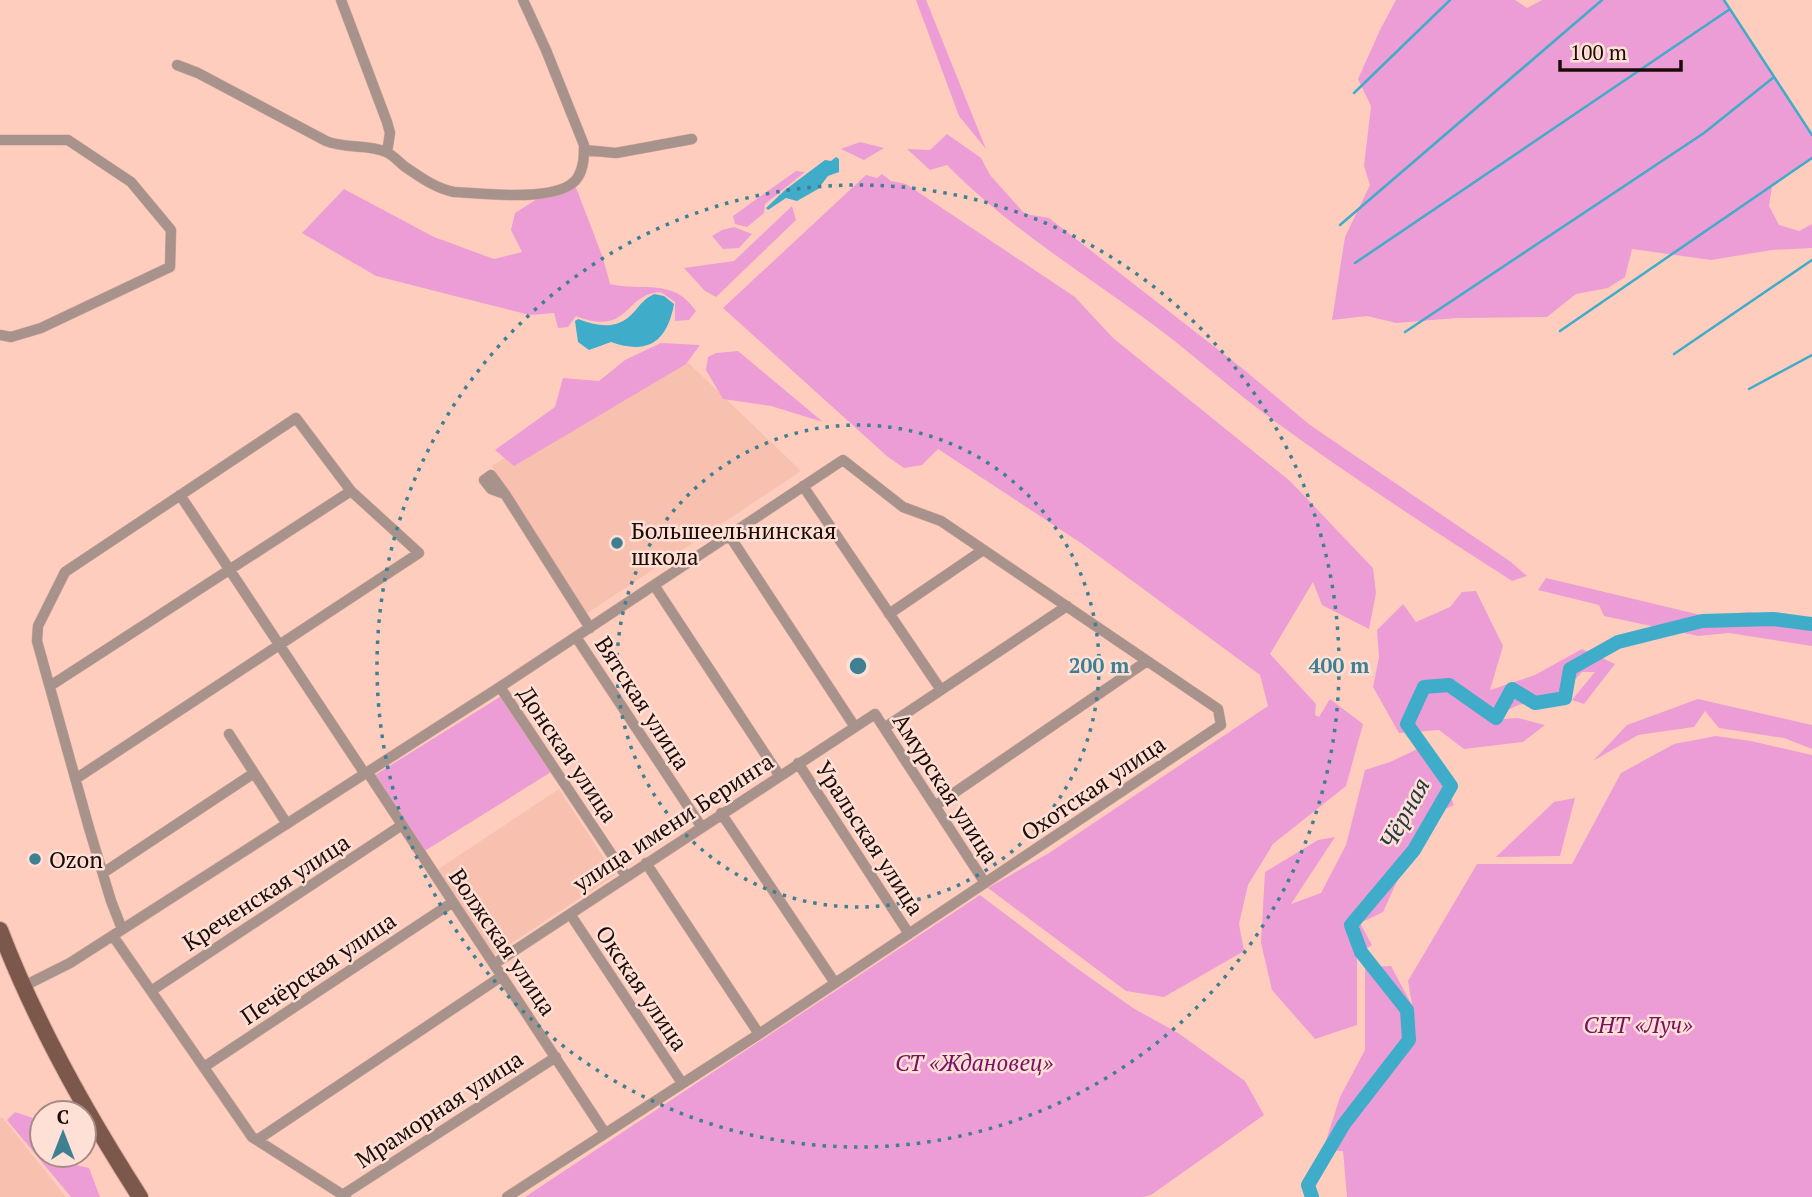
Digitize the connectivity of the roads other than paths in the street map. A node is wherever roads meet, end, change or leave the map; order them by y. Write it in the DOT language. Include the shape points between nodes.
graph roads {
  1 [pos="341,0"];
  2 [pos="523,0"];
  3 [pos="177,65"];
  4 [pos="692,139"];
  5 [pos="0,140"];
  6 [pos="387,152"];
  7 [pos="584,154"];
  8 [pos="0,335"];
  9 [pos="803,486"];
  10 [pos="351,491"];
  11 [pos="505,494"];
  12 [pos="180,495"];
  13 [pos="729,536"];
  14 [pos="984,550"];
  15 [pos="229,570"];
  16 [pos="654,585"];
  17 [pos="1067,606"];
  18 [pos="889,614"];
  19 [pos="590,628"];
  20 [pos="576,637"];
  21 [pos="281,645"];
  22 [pos="1147,661"];
  23 [pos="50,687"];
  24 [pos="500,687"];
  25 [pos="941,690"];
  26 [pos="874,714"];
  27 [pos="855,727"];
  28 [pos="884,728"];
  29 [pos="229,734"];
  30 [pos="798,763"];
  31 [pos="254,773"];
  32 [pos="366,773"];
  33 [pos="779,775"];
  34 [pos="77,778"];
  35 [pos="935,806"];
  36 [pos="721,813"];
  37 [pos="287,824"];
  38 [pos="402,825"];
  39 [pos="701,826"];
  40 [pos="646,863"];
  41 [pos="103,873"];
  42 [pos="626,876"];
  43 [pos="985,883"];
  44 [pos="453,902"];
  45 [pos="570,914"];
  46 [pos="122,929"];
  47 [pos="0,930"];
  48 [pos="909,934"];
  49 [pos="113,936"];
  50 [pos="494,964"];
  51 [pos="502,975"];
  52 [pos="835,983"];
  53 [pos="22,987"];
  54 [pos="151,991"];
  55 [pos="759,1034"];
  56 [pos="556,1057"];
  57 [pos="204,1067"];
  58 [pos="682,1083"];
  59 [pos="605,1133"];
  60 [pos="257,1140"];
  61 [pos="345,1196"];
  62 [pos="140,1197"];
  63 [pos="507,1197"];
  1 -- 6 [label="street" via="387,122"];
  2 -- 7 [label="street" via="579,129"];
  3 -- 6 [label="street" via="326,141"];
  4 -- 7 [label="street"];
  5 -- 8 [label="street" via="68,140 131,182 171,230 170,267 41,328 10,337"];
  6 -- 7 [label="street" via="442,189 536,194 563,190 577,179"];
  9 -- 13 [label="street"];
  9 -- 14 [label="street" via="843,460 903,507 941,521"];
  9 -- 18 [label="street"];
  10 -- 12 [label="street" via="296,418"];
  10 -- 15 [label="street"];
  10 -- 21 [label="street" via="419,553"];
  11 -- 19 [label="street"];
  12 -- 15 [label="street, Волжская улица"];
  12 -- 23 [label="street" via="60,579 37,632"];
  13 -- 16 [label="street"];
  13 -- 27 [label="street"];
  14 -- 17 [label="street"];
  14 -- 18 [label="street"];
  15 -- 21 [label="street, Волжская улица"];
  15 -- 23 [label="street"];
  16 -- 19 [label="street"];
  16 -- 33 [label="street"];
  17 -- 22 [label="street"];
  17 -- 25 [label="street"];
  18 -- 25 [label="street"];
  19 -- 20 [label="street"];
  20 -- 24 [label="street"];
  20 -- 39 [label="street, Вятская улица"];
  21 -- 32 [label="street, Волжская улица"];
  21 -- 34 [label="street"];
  22 -- 35 [label="street"];
  22 -- 43 [label="street, Охотская улица" via="1218,709 1221,725"];
  23 -- 34 [label="street"];
  24 -- 32 [label="street"];
  24 -- 42 [label="street, Донская улица"];
  25 -- 28 [label="street"];
  26 -- 27 [label="street, улица имени Беринга"];
  26 -- 28 [label="street, Амурская улица"];
  27 -- 30 [label="street, улица имени Беринга"];
  28 -- 35 [label="street, Амурская улица"];
  29 -- 31 [label="street"];
  30 -- 33 [label="street, улица имени Беринга"];
  30 -- 48 [label="street, Уральская улица"];
  31 -- 37 [label="street"];
  31 -- 41 [label="street"];
  32 -- 37 [label="street"];
  32 -- 38 [label="street, Волжская улица"];
  33 -- 36 [label="street, улица имени Беринга"];
  34 -- 41 [label="street"];
  35 -- 43 [label="street, Амурская улица"];
  36 -- 39 [label="street, улица имени Беринга"];
  36 -- 52 [label="street"];
  37 -- 46 [label="street"];
  38 -- 44 [label="street, Волжская улица"];
  38 -- 54 [label="street, Креченская улица"];
  39 -- 40 [label="street, улица имени Беринга"];
  40 -- 42 [label="street, улица имени Беринга"];
  40 -- 55 [label="street"];
  41 -- 46 [label="street"];
  42 -- 45 [label="street, улица имени Беринга"];
  43 -- 48 [label="street, Охотская улица"];
  44 -- 50 [label="street, Волжская улица"];
  44 -- 57 [label="street, Печёрская улица"];
  45 -- 50 [label="street, улица имени Беринга"];
  45 -- 58 [label="street, Окская улица"];
  46 -- 49 [label="street"];
  47 -- 53 [label="main road"];
  48 -- 52 [label="street, Охотская улица"];
  49 -- 53 [label="street"];
  49 -- 54 [label="street"];
  50 -- 51 [label="street, Волжская улица"];
  51 -- 56 [label="street, Волжская улица"];
  51 -- 60 [label="street"];
  52 -- 55 [label="street, Охотская улица"];
  53 -- 62 [label="main road"];
  54 -- 57 [label="street"];
  55 -- 58 [label="street, Охотская улица"];
  56 -- 59 [label="street, Волжская улица"];
  56 -- 61 [label="street, Мраморная улица"];
  57 -- 60 [label="street"];
  58 -- 59 [label="street, Охотская улица"];
  59 -- 63 [label="street, Охотская улица"];
  60 -- 61 [label="street"];
}
